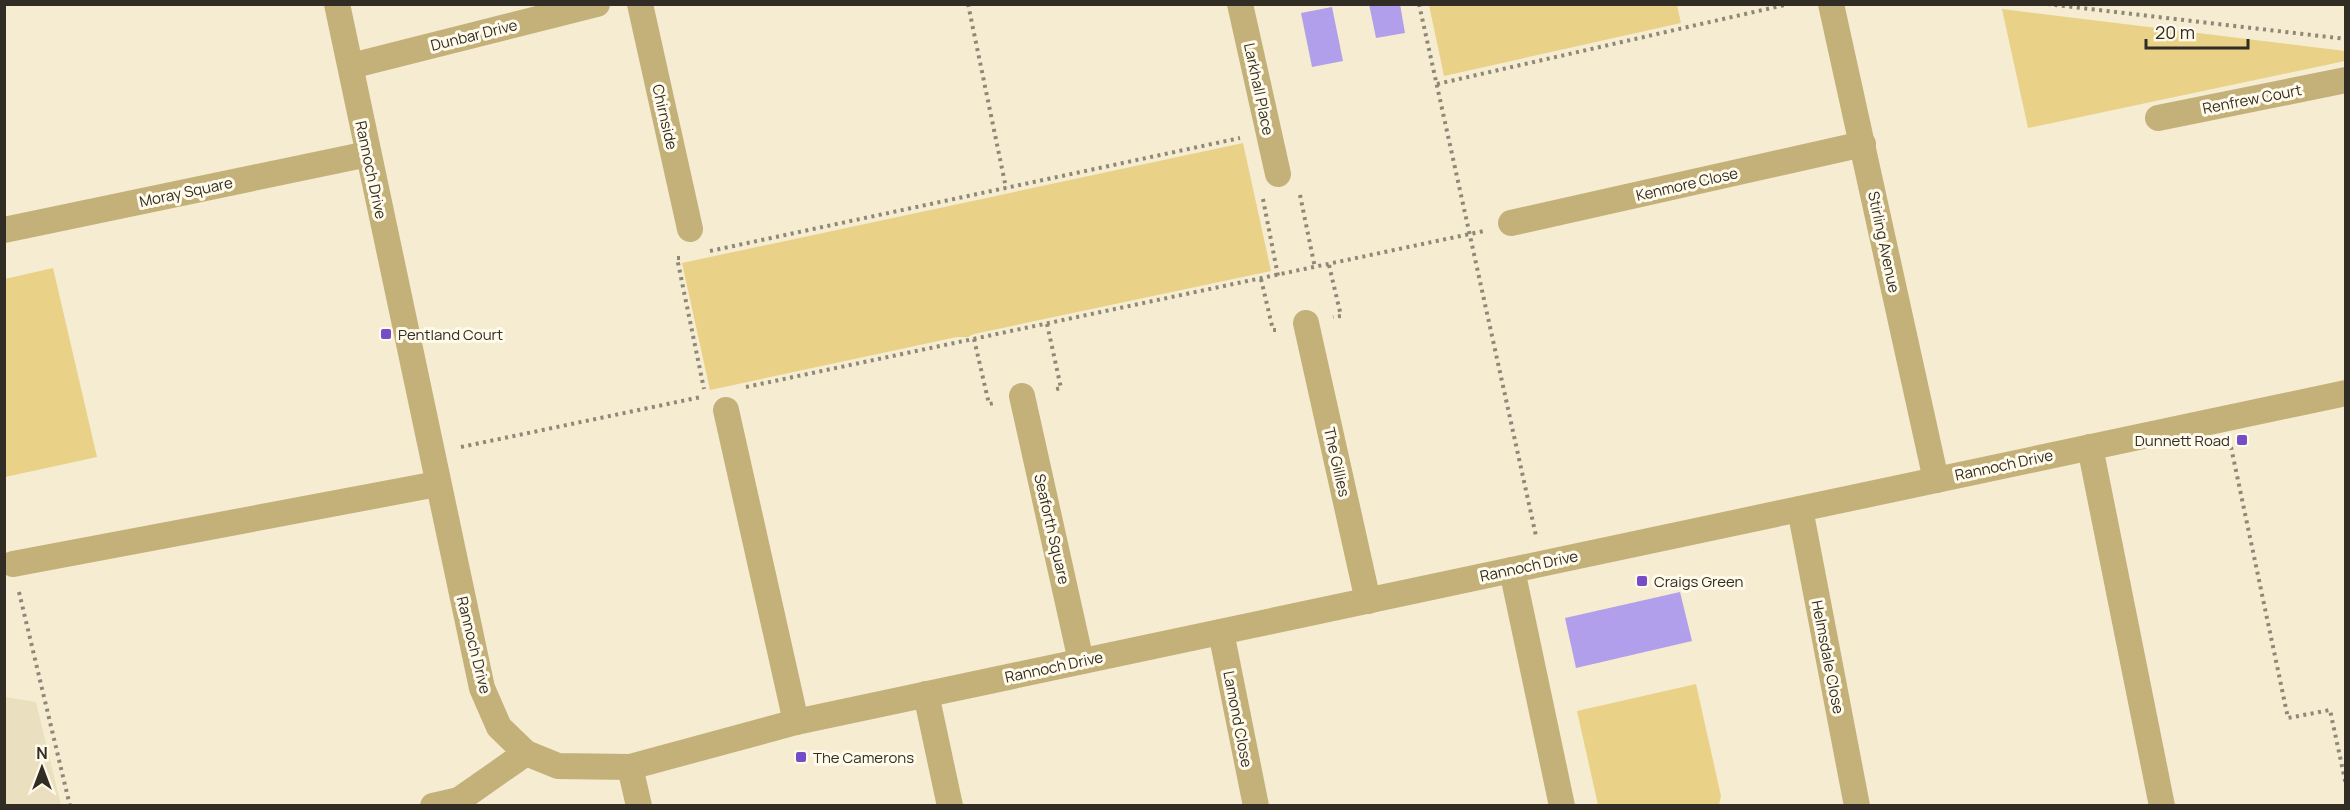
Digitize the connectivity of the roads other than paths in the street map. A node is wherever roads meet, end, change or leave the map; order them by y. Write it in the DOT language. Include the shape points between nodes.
graph roads {
  1 [pos="337,4"];
  2 [pos="597,4"];
  3 [pos="640,4"];
  4 [pos="1240,4"];
  5 [pos="1831,4"];
  6 [pos="351,66"];
  7 [pos="2346,81"];
  8 [pos="2158,117"];
  9 [pos="1863,144"];
  10 [pos="368,154"];
  11 [pos="1269,182"];
  12 [pos="1511,223"];
  13 [pos="690,229"];
  14 [pos="4,230"];
  15 [pos="1306,323"];
  16 [pos="2346,393"];
  17 [pos="1022,396"];
  18 [pos="730,400"];
  19 [pos="2090,447"];
  20 [pos="1936,480"];
  21 [pos="437,484"];
  22 [pos="1800,509"];
  23 [pos="13,564"];
  24 [pos="1512,570"];
  25 [pos="1368,601"];
  26 [pos="1221,632"];
  27 [pos="1081,661"];
  28 [pos="926,694"];
  29 [pos="796,722"];
  30 [pos="526,753"];
  31 [pos="630,767"];
  32 [pos="433,806"];
  33 [pos="639,806"];
  34 [pos="950,806"];
  35 [pos="1256,806"];
  36 [pos="1562,806"];
  37 [pos="1857,806"];
  38 [pos="2162,806"];
  1 -- 6 [label="street, Rannoch Drive"];
  2 -- 6 [label="street, Dunbar Drive"];
  3 -- 13 [label="street, Chirnside"];
  4 -- 11 [label="street, Larkhall Place" via="1268,132"];
  5 -- 9 [label="street, Stirling Avenue"];
  6 -- 10 [label="street, Rannoch Drive"];
  7 -- 8 [label="street, Renfrew Court"];
  9 -- 12 [label="street, Kenmore Close"];
  9 -- 20 [label="street, Stirling Avenue"];
  10 -- 14 [label="street, Moray Square"];
  10 -- 21 [label="street, Rannoch Drive"];
  15 -- 25 [label="street, The Gillies"];
  16 -- 19 [label="street, Rannoch Drive"];
  17 -- 27 [label="street, Seaforth Square"];
  18 -- 29 [label="street"];
  19 -- 20 [label="street, Rannoch Drive"];
  19 -- 38 [label="street"];
  20 -- 22 [label="street, Rannoch Drive"];
  21 -- 23 [label="street"];
  21 -- 30 [label="street, Rannoch Drive" via="482,688 499,727"];
  22 -- 24 [label="street, Rannoch Drive"];
  22 -- 37 [label="street, Helmsdale Close"];
  24 -- 25 [label="street, Rannoch Drive"];
  24 -- 36 [label="street"];
  25 -- 26 [label="street, Rannoch Drive"];
  26 -- 27 [label="street, Rannoch Drive"];
  26 -- 35 [label="street, Lamond Close"];
  27 -- 28 [label="street, Rannoch Drive"];
  28 -- 29 [label="street, Rannoch Drive"];
  28 -- 34 [label="street"];
  29 -- 31 [label="street, Rannoch Drive"];
  30 -- 31 [label="street, Rannoch Drive" via="558,766"];
  30 -- 32 [label="street" via="459,800"];
  31 -- 33 [label="street"];
}
